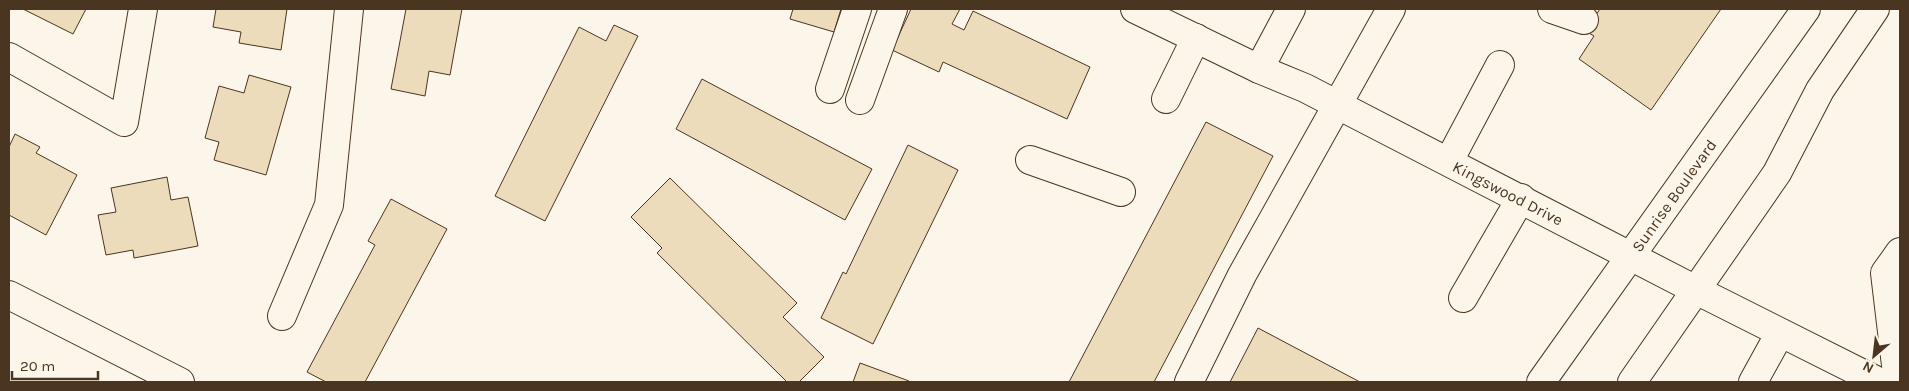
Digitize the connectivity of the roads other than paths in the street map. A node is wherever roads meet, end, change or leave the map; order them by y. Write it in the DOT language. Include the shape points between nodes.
graph roads {
  1 [pos="143,9"];
  2 [pos="349,9"];
  3 [pos="857,9"];
  4 [pos="893,9"];
  5 [pos="1135,9"];
  6 [pos="1291,9"];
  7 [pos="1391,9"];
  8 [pos="1552,9"];
  9 [pos="1806,9"];
  10 [pos="1875,9"];
  11 [pos="1164,15"];
  12 [pos="1584,20"];
  13 [pos="1196,38"];
  14 [pos="9,57"];
  15 [pos="1500,65"];
  16 [pos="1259,69"];
  17 [pos="830,89"];
  18 [pos="1166,99"];
  19 [pos="860,100"];
  20 [pos="1338,104"];
  21 [pos="1030,160"];
  22 [pos="1449,161"];
  23 [pos="1121,192"];
  24 [pos="1521,198"];
  25 [pos="1900,252"];
  26 [pos="1630,254"];
  27 [pos="1696,290"];
  28 [pos="9,295"];
  29 [pos="1463,298"];
  30 [pos="282,316"];
  31 [pos="1780,333"];
  32 [pos="180,382"];
  33 [pos="1189,382"];
  34 [pos="1541,382"];
  35 [pos="1632,382"];
  36 [pos="1753,382"];
  37 [pos="1879,382"];
  38 [pos="1898,382"];
  1 -- 14 [label="street" via="124,122"];
  2 -- 30 [label="street" via="329,205"];
  3 -- 17 [label="street"];
  4 -- 19 [label="street"];
  5 -- 11 [label="street, Kingswood Drive"];
  6 -- 16 [label="street"];
  7 -- 20 [label="street"];
  8 -- 12 [label="street"];
  9 -- 26 [label="street, Sunrise Boulevard"];
  10 -- 27 [label="street" via="1820,90 1777,173"];
  11 -- 13 [label="street, Kingswood Drive"];
  13 -- 16 [label="street, Kingswood Drive"];
  13 -- 18 [label="street"];
  15 -- 22 [label="street"];
  16 -- 20 [label="street, Kingswood Drive"];
  20 -- 22 [label="street, Kingswood Drive"];
  20 -- 33 [label="street" via="1242,275"];
  21 -- 23 [label="street"];
  22 -- 24 [label="street, Kingswood Drive"];
  24 -- 26 [label="street, Kingswood Drive"];
  24 -- 29 [label="street"];
  25 -- 38 [label="street" via="1885,273"];
  26 -- 27 [label="street, Kingswood Drive"];
  26 -- 34 [label="street, Sunrise Boulevard"];
  27 -- 31 [label="street, Kingswood Drive"];
  27 -- 35 [label="street"];
  28 -- 32 [label="street"];
  31 -- 36 [label="street"];
  31 -- 37 [label="street, Kingswood Drive"];
}
